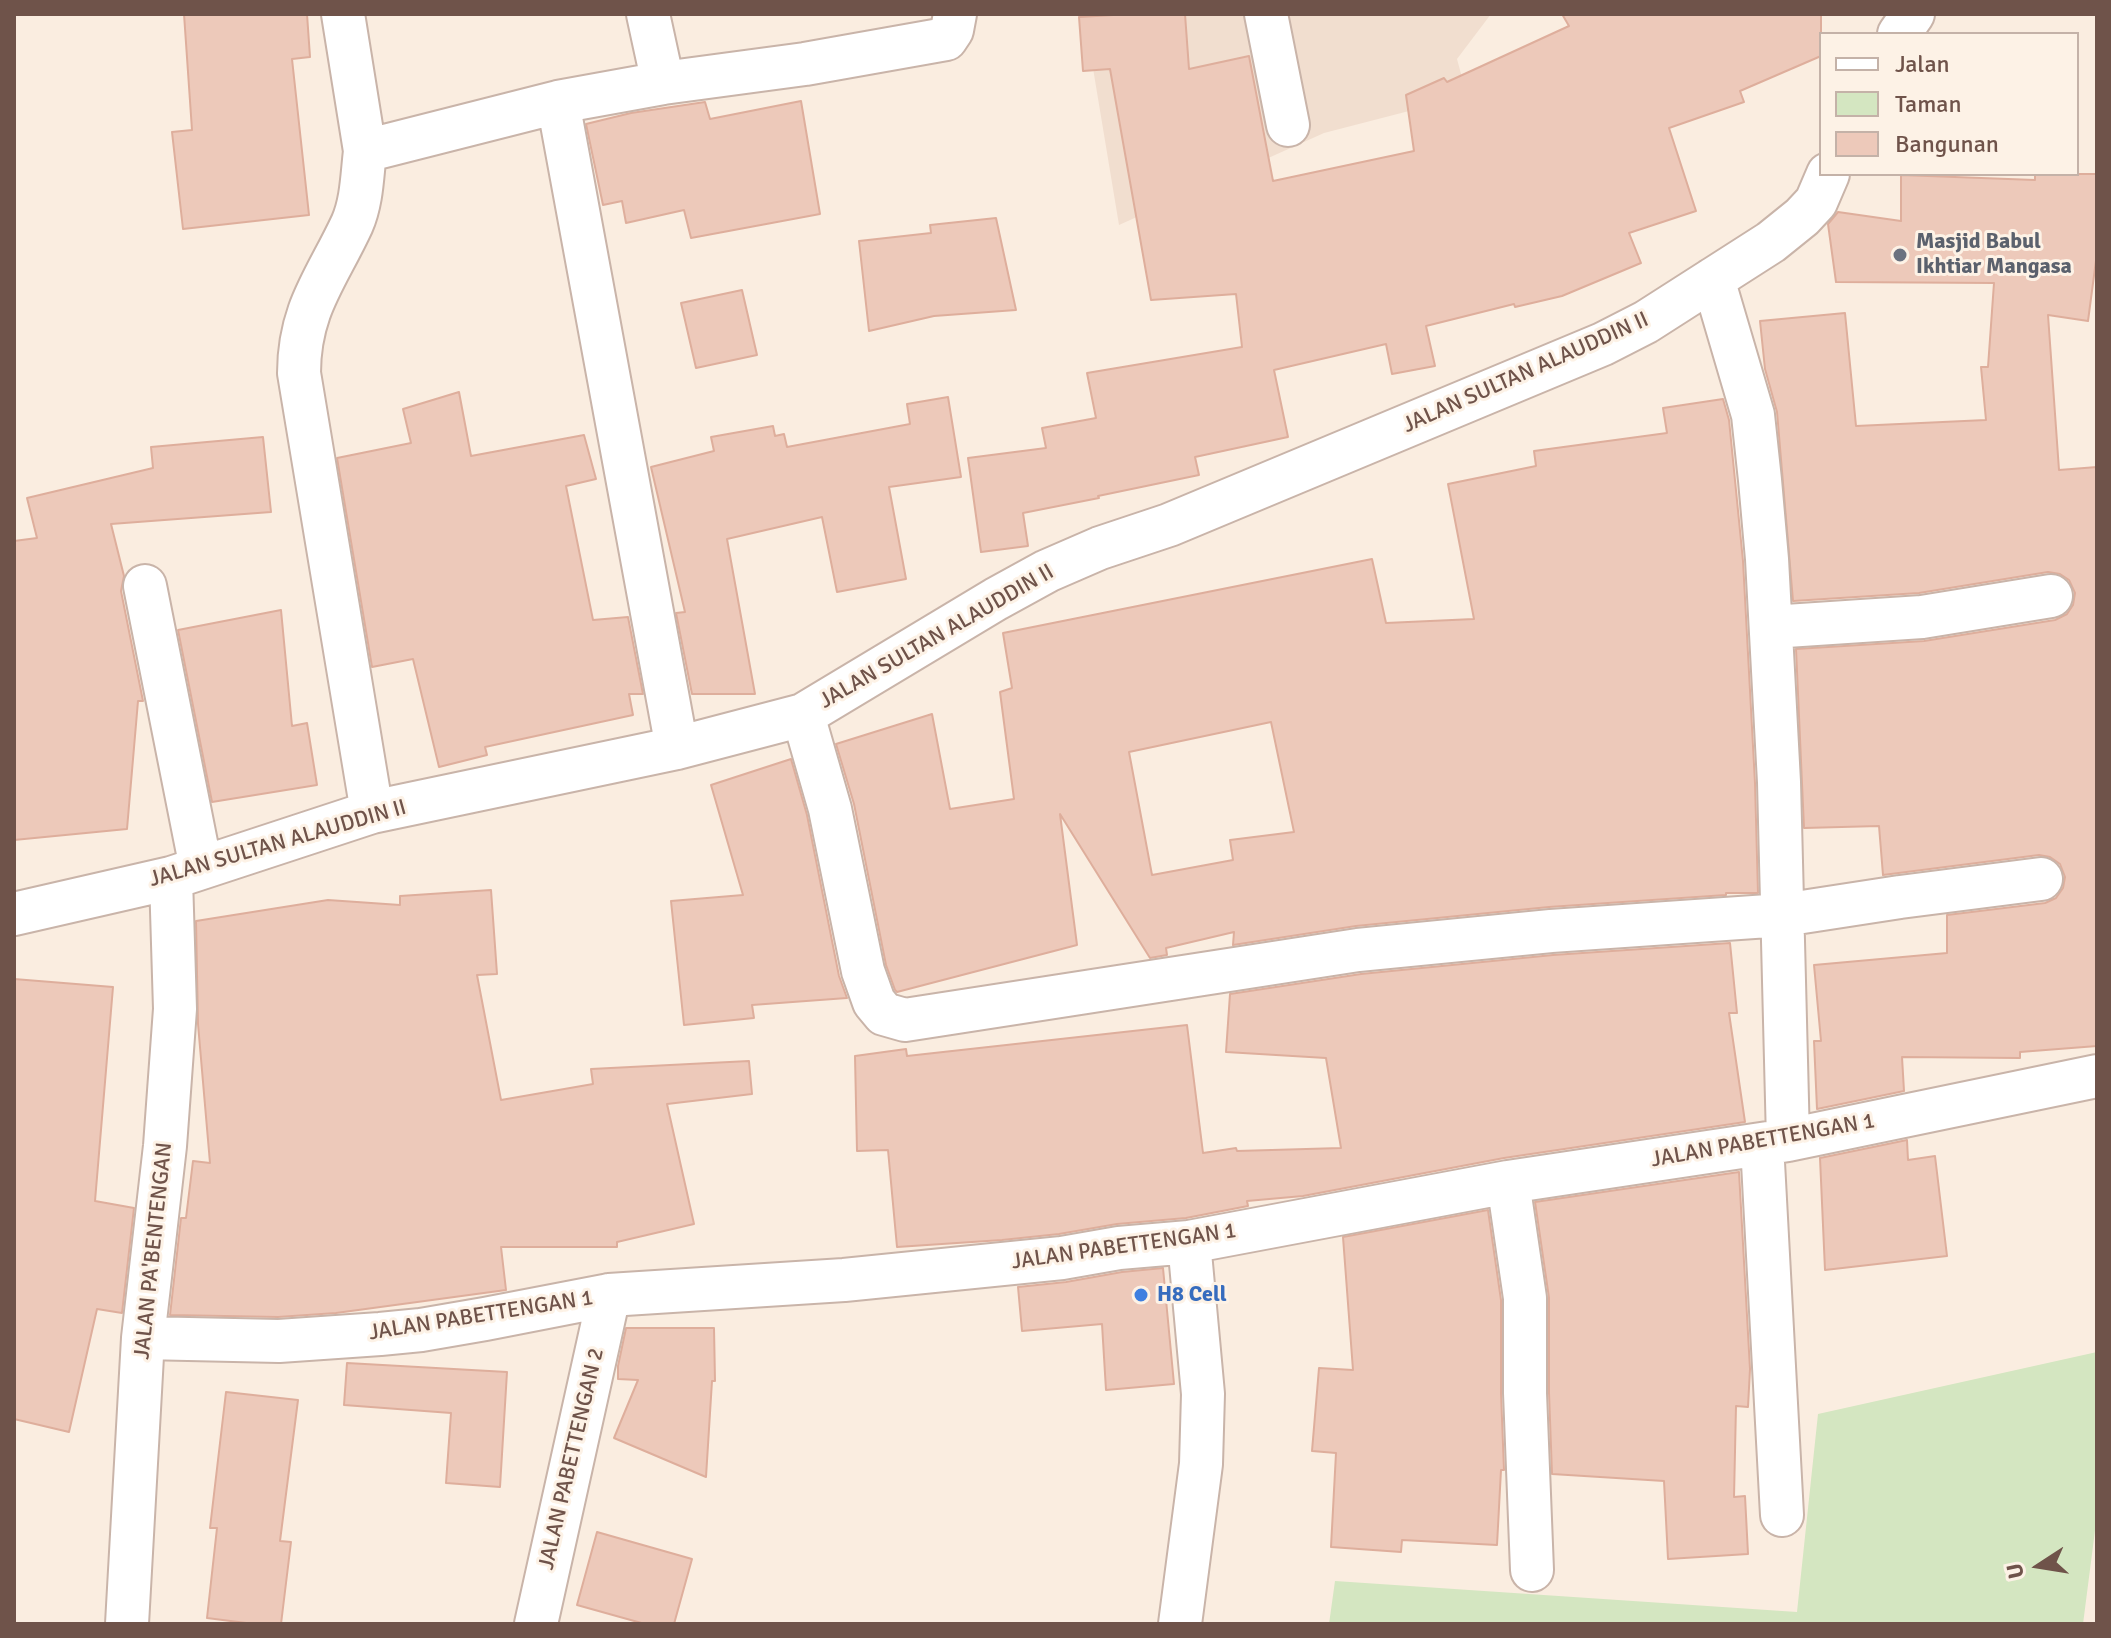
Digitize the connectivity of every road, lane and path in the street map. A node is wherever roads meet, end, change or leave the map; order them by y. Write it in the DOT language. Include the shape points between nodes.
graph roads {
  1 [pos="343,14"];
  2 [pos="648,14"];
  3 [pos="955,14"];
  4 [pos="1266,14"];
  5 [pos="1913,14"];
  6 [pos="1900,32"];
  7 [pos="663,83"];
  8 [pos="558,102"];
  9 [pos="1288,125"];
  10 [pos="365,151"];
  11 [pos="1827,176"];
  12 [pos="1713,279"];
  13 [pos="145,586"];
  14 [pos="2051,596"];
  15 [pos="1771,627"];
  16 [pos="803,715"];
  17 [pos="677,748"];
  18 [pos="372,812"];
  19 [pos="186,873"];
  20 [pos="2041,879"];
  21 [pos="14,914"];
  22 [pos="1783,915"];
  23 [pos="2097,1076"];
  24 [pos="1775,1142"];
  25 [pos="1508,1182"];
  26 [pos="1189,1242"];
  27 [pos="609,1295"];
  28 [pos="143,1338"];
  29 [pos="1782,1515"];
  30 [pos="1532,1570"];
  31 [pos="127,1624"];
  32 [pos="536,1624"];
  33 [pos="1180,1624"];
  1 -- 10 [label="street"];
  2 -- 7 [label="street"];
  3 -- 7 [label="street" via="946,39"];
  4 -- 9 [label="street"];
  5 -- 6 [label="street"];
  7 -- 8 [label="street"];
  8 -- 10 [label="street"];
  8 -- 17 [label="street"];
  10 -- 18 [label="street" via="359,203 308,311 299,373"];
  11 -- 12 [label="street, JALAN SULTAN ALAUDDIN II" via="1816,202 1802,217"];
  12 -- 15 [label="street" via="1753,415"];
  12 -- 16 [label="street, JALAN SULTAN ALAUDDIN II" via="1603,344 1047,571"];
  13 -- 19 [label="street, JALAN PA'BENTENGAN"];
  14 -- 15 [label="street" via="1922,617"];
  15 -- 22 [label="street"];
  16 -- 17 [label="street, JALAN SULTAN ALAUDDIN II"];
  16 -- 22 [label="street" via="830,809 863,971 879,1010 905,1020 1358,950"];
  17 -- 18 [label="street, JALAN SULTAN ALAUDDIN II"];
  18 -- 19 [label="street, JALAN SULTAN ALAUDDIN II"];
  19 -- 21 [label="street, JALAN SULTAN ALAUDDIN II"];
  19 -- 28 [label="street, JALAN PA'BENTENGAN" via="165,1146"];
  20 -- 22 [label="street"];
  22 -- 24 [label="street"];
  23 -- 24 [label="street, JALAN PABETTENGAN 1"];
  24 -- 25 [label="street, JALAN PABETTENGAN 1"];
  24 -- 29 [label="street"];
  25 -- 26 [label="street, JALAN PABETTENGAN 1"];
  25 -- 30 [label="street" via="1525,1298"];
  26 -- 27 [label="street, JALAN PABETTENGAN 1" via="844,1280"];
  26 -- 33 [label="street" via="1203,1394 1201,1464"];
  27 -- 28 [label="street, JALAN PABETTENGAN 1" via="380,1334 279,1341"];
  27 -- 32 [label="street, JALAN PABETTENGAN 2"];
  28 -- 31 [label="street, JALAN PA'BENTENGAN"];
}
